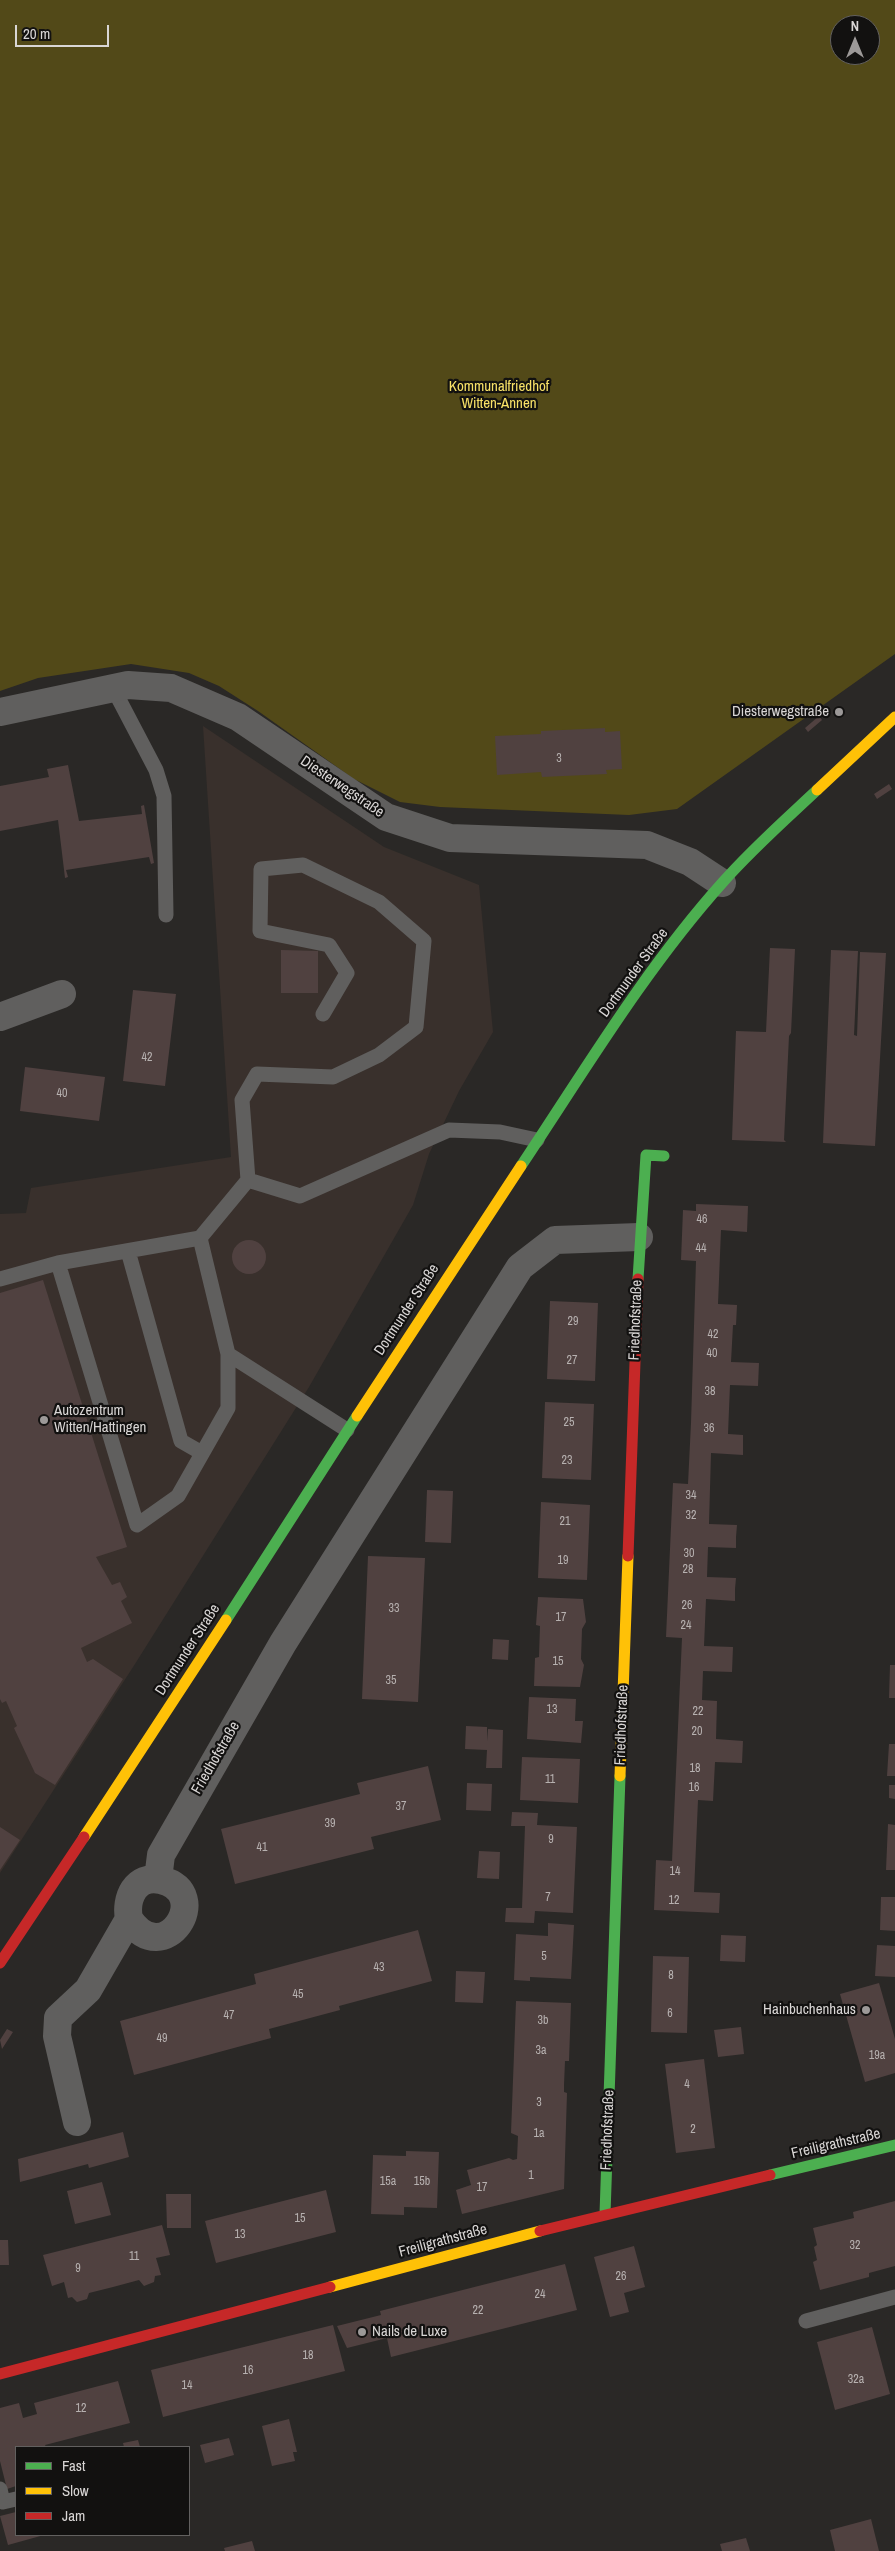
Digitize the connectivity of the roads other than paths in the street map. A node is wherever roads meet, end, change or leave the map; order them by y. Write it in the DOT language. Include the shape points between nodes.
graph roads {
  1 [pos="113,688"];
  2 [pos="0,712"];
  3 [pos="895,717"];
  4 [pos="722,884"];
  5 [pos="166,915"];
  6 [pos="62,994"];
  7 [pos="323,1014"];
  8 [pos="0,1017"];
  9 [pos="537,1140"];
  10 [pos="664,1156"];
  11 [pos="248,1180"];
  12 [pos="639,1237"];
  13 [pos="200,1238"];
  14 [pos="128,1251"];
  15 [pos="58,1263"];
  16 [pos="0,1279"];
  17 [pos="228,1354"];
  18 [pos="348,1430"];
  19 [pos="202,1454"];
  20 [pos="158,1879"];
  21 [pos="129,1919"];
  22 [pos="0,1963"];
  23 [pos="77,2122"];
  24 [pos="895,2145"];
  25 [pos="605,2214"];
  26 [pos="895,2297"];
  27 [pos="806,2321"];
  28 [pos="0,2374"];
  29 [pos="0,2489"];
  30 [pos="15,2499"];
  1 -- 2 [label="street, Diesterwegstraße"];
  1 -- 4 [label="street, Diesterwegstraße" via="128,685 171,688 238,717 386,817 450,838 647,845 690,862"];
  1 -- 5 [label="lane" via="156,770 164,796"];
  3 -- 4 [label="street, Dortmunder Straße" via="768,835"];
  4 -- 9 [label="street, Dortmunder Straße" via="649,974"];
  6 -- 8 [label="street"];
  7 -- 11 [label="lane" via="347,973 329,946 260,931 261,869 303,865 379,902 424,941 416,1027 379,1055 334,1077 257,1074 242,1100"];
  9 -- 11 [label="lane" via="500,1132 449,1130 300,1196"];
  9 -- 18 [label="street, Dortmunder Straße"];
  10 -- 12 [label="street, Friedhofstraße" via="646,1155"];
  11 -- 13 [label="lane"];
  12 -- 20 [label="street, Friedhofstraße" via="555,1240 520,1268 283,1643 161,1855"];
  12 -- 25 [label="street, Friedhofstraße"];
  13 -- 14 [label="lane"];
  13 -- 17 [label="lane"];
  14 -- 15 [label="lane"];
  14 -- 19 [label="lane" via="181,1441"];
  15 -- 16 [label="lane"];
  15 -- 19 [label="lane" via="138,1525 178,1496"];
  17 -- 18 [label="lane"];
  17 -- 19 [label="lane" via="228,1408"];
  18 -- 22 [label="street, Dortmunder Straße"];
  20 -- 21 [label="street" via="146,1881 129,1896"];
  20 -- 21 [label="street" via="174,1886 184,1900 181,1922 174,1931 154,1937 134,1928"];
  21 -- 23 [label="street" via="88,1990 58,2018 57,2036"];
  24 -- 25 [label="street, Freiligrathstraße"];
  25 -- 28 [label="street, Freiligrathstraße"];
  26 -- 27 [label="lane"];
  29 -- 30 [label="lane" via="3,2502"];
}
